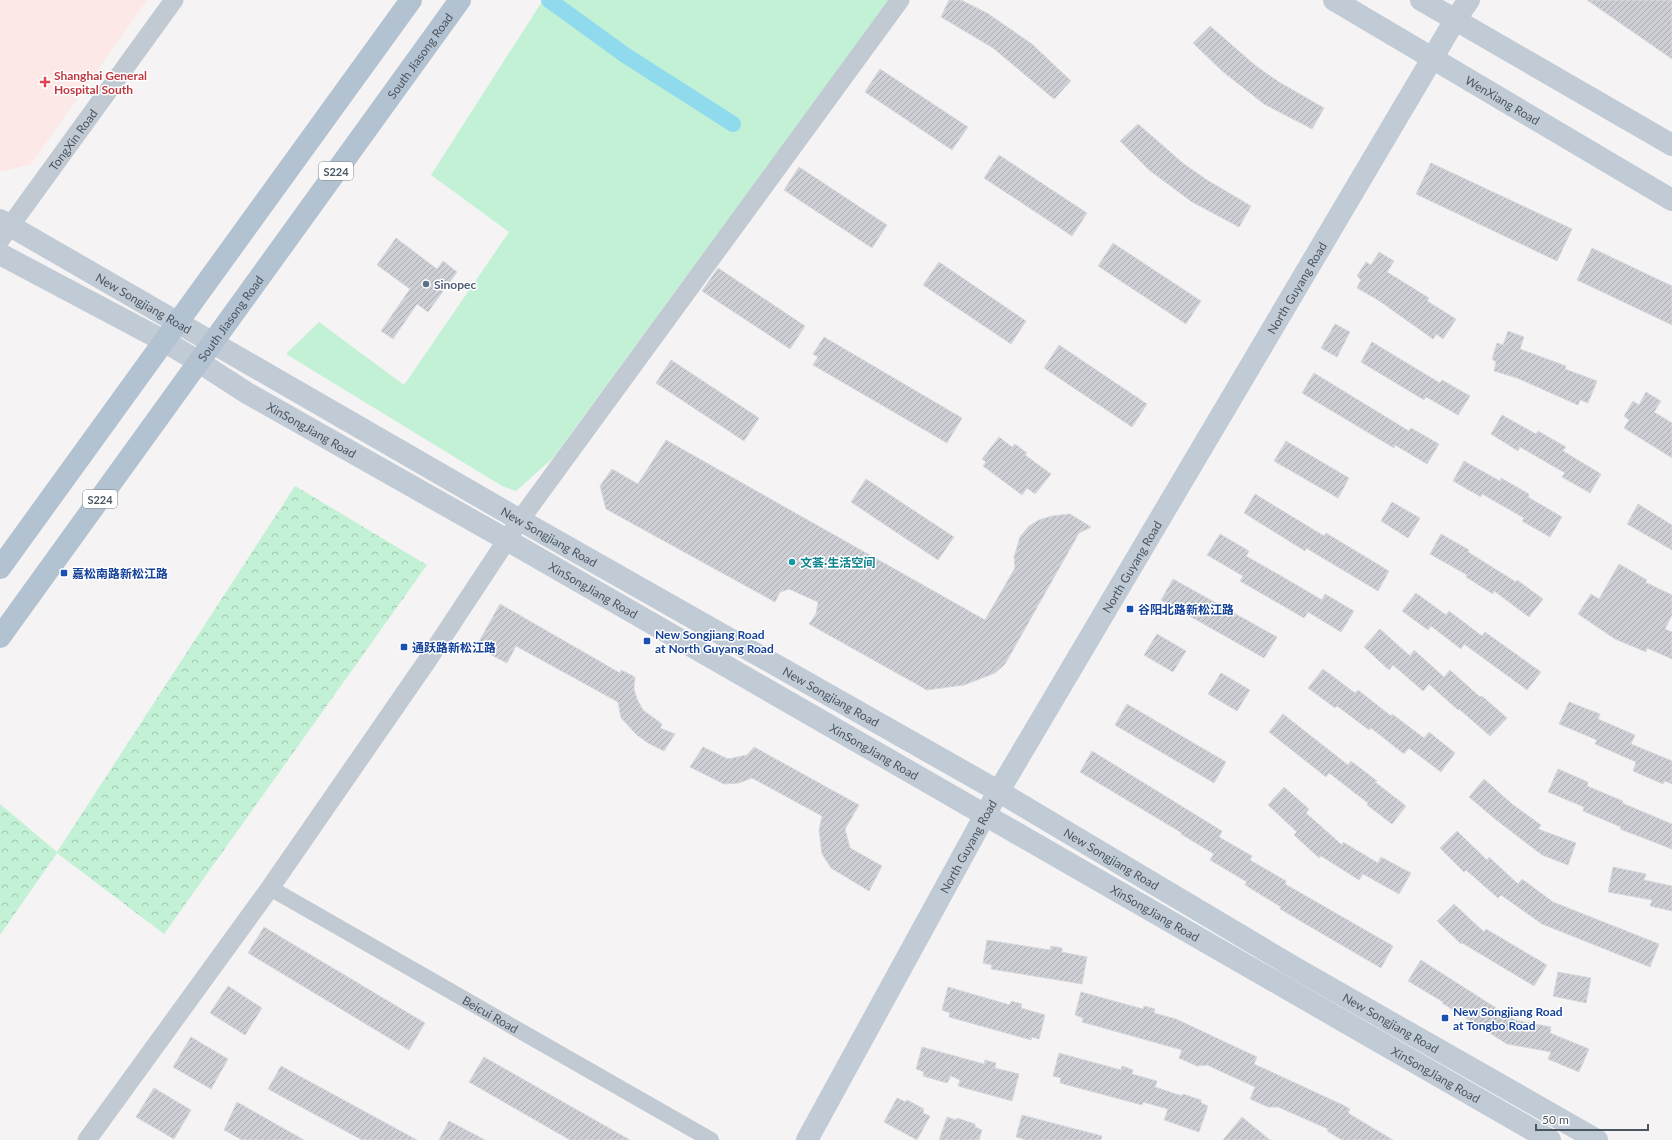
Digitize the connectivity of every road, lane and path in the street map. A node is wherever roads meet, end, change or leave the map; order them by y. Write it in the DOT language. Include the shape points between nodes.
graph roads {
  1 [pos="174,0"];
  2 [pos="411,0"];
  3 [pos="460,0"];
  4 [pos="900,0"];
  5 [pos="1334,0"];
  6 [pos="1421,0"];
  7 [pos="1469,0"];
  8 [pos="1455,20"];
  9 [pos="1433,58"];
  10 [pos="1672,145"];
  11 [pos="1672,200"];
  12 [pos="3,229"];
  13 [pos="0,254"];
  14 [pos="178,322"];
  15 [pos="164,341"];
  16 [pos="213,342"];
  17 [pos="200,362"];
  18 [pos="520,520"];
  19 [pos="507,540"];
  20 [pos="0,568"];
  21 [pos="0,637"];
  22 [pos="998,791"];
  23 [pos="984,816"];
  24 [pos="270,888"];
  25 [pos="87,1140"];
  26 [pos="710,1140"];
  27 [pos="807,1140"];
  28 [pos="1550,1140"];
  29 [pos="1597,1140"];
  1 -- 12 [label="street, TongXin Road"];
  2 -- 14 [label="main road"];
  3 -- 16 [label="main road, South Jiasong Road / S224"];
  4 -- 18 [label="street"];
  5 -- 9 [label="main road, WenXiang Road"];
  6 -- 8 [label="main road"];
  7 -- 8 [label="main road, North Guyang Road"];
  8 -- 9 [label="main road, North Guyang Road"];
  8 -- 10 [label="main road"];
  9 -- 11 [label="main road, WenXiang Road"];
  9 -- 22 [label="main road, North Guyang Road"];
  12 -- 14 [label="main road, New Songjiang Road"];
  13 -- 15 [label="main road, New Songjiang Road"];
  14 -- 15 [label="main road"];
  14 -- 16 [label="main road, New Songjiang Road"];
  15 -- 17 [label="main road, New Songjiang Road"];
  15 -- 20 [label="main road"];
  16 -- 17 [label="main road, South Jiasong Road / S224"];
  16 -- 18 [label="main road, New Songjiang Road"];
  17 -- 19 [label="main road, XinSongJiang Road" via="247,394"];
  17 -- 21 [label="main road, South Jiasong Road / S224"];
  18 -- 19 [label="street"];
  18 -- 22 [label="main road, New Songjiang Road"];
  19 -- 23 [label="main road, XinSongJiang Road"];
  19 -- 24 [label="street"];
  22 -- 23 [label="main road, North Guyang Road"];
  22 -- 29 [label="main road, New Songjiang Road" via="1297,970"];
  23 -- 27 [label="main road, North Guyang Road"];
  23 -- 28 [label="main road, XinSongJiang Road"];
  24 -- 25 [label="street"];
  24 -- 26 [label="street, Beicui Road"];
}
